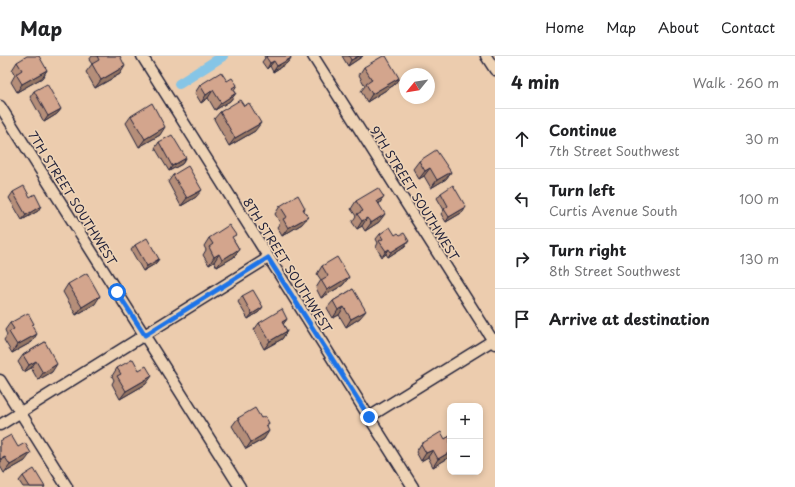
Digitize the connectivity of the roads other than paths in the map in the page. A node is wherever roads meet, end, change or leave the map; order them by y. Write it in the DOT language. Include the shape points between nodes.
graph roads {
  1 [pos="142,56"];
  2 [pos="313,56"];
  3 [pos="486,56"];
  4 [pos="495,70"];
  5 [pos="0,106"];
  6 [pos="268,258"];
  7 [pos="145,335"];
  8 [pos="494,341"];
  9 [pos="0,380"];
  10 [pos="20,413"];
  11 [pos="369,417"];
  12 [pos="0,426"];
  13 [pos="67,487"];
  14 [pos="240,487"];
  15 [pos="413,487"];
  1 -- 6 [label="street, 8TH STREET SOUTHWEST"];
  2 -- 8 [label="street, 9TH STREET SOUTHWEST"];
  3 -- 4 [label="street"];
  5 -- 7 [label="street, 7TH STREET SOUTHWEST"];
  6 -- 7 [label="street"];
  6 -- 11 [label="street, 8TH STREET SOUTHWEST"];
  7 -- 10 [label="street"];
  7 -- 14 [label="street, 7TH STREET SOUTHWEST"];
  8 -- 11 [label="street"];
  9 -- 10 [label="street"];
  10 -- 12 [label="street"];
  10 -- 13 [label="street"];
  11 -- 15 [label="street, 8TH STREET SOUTHWEST"];
}
